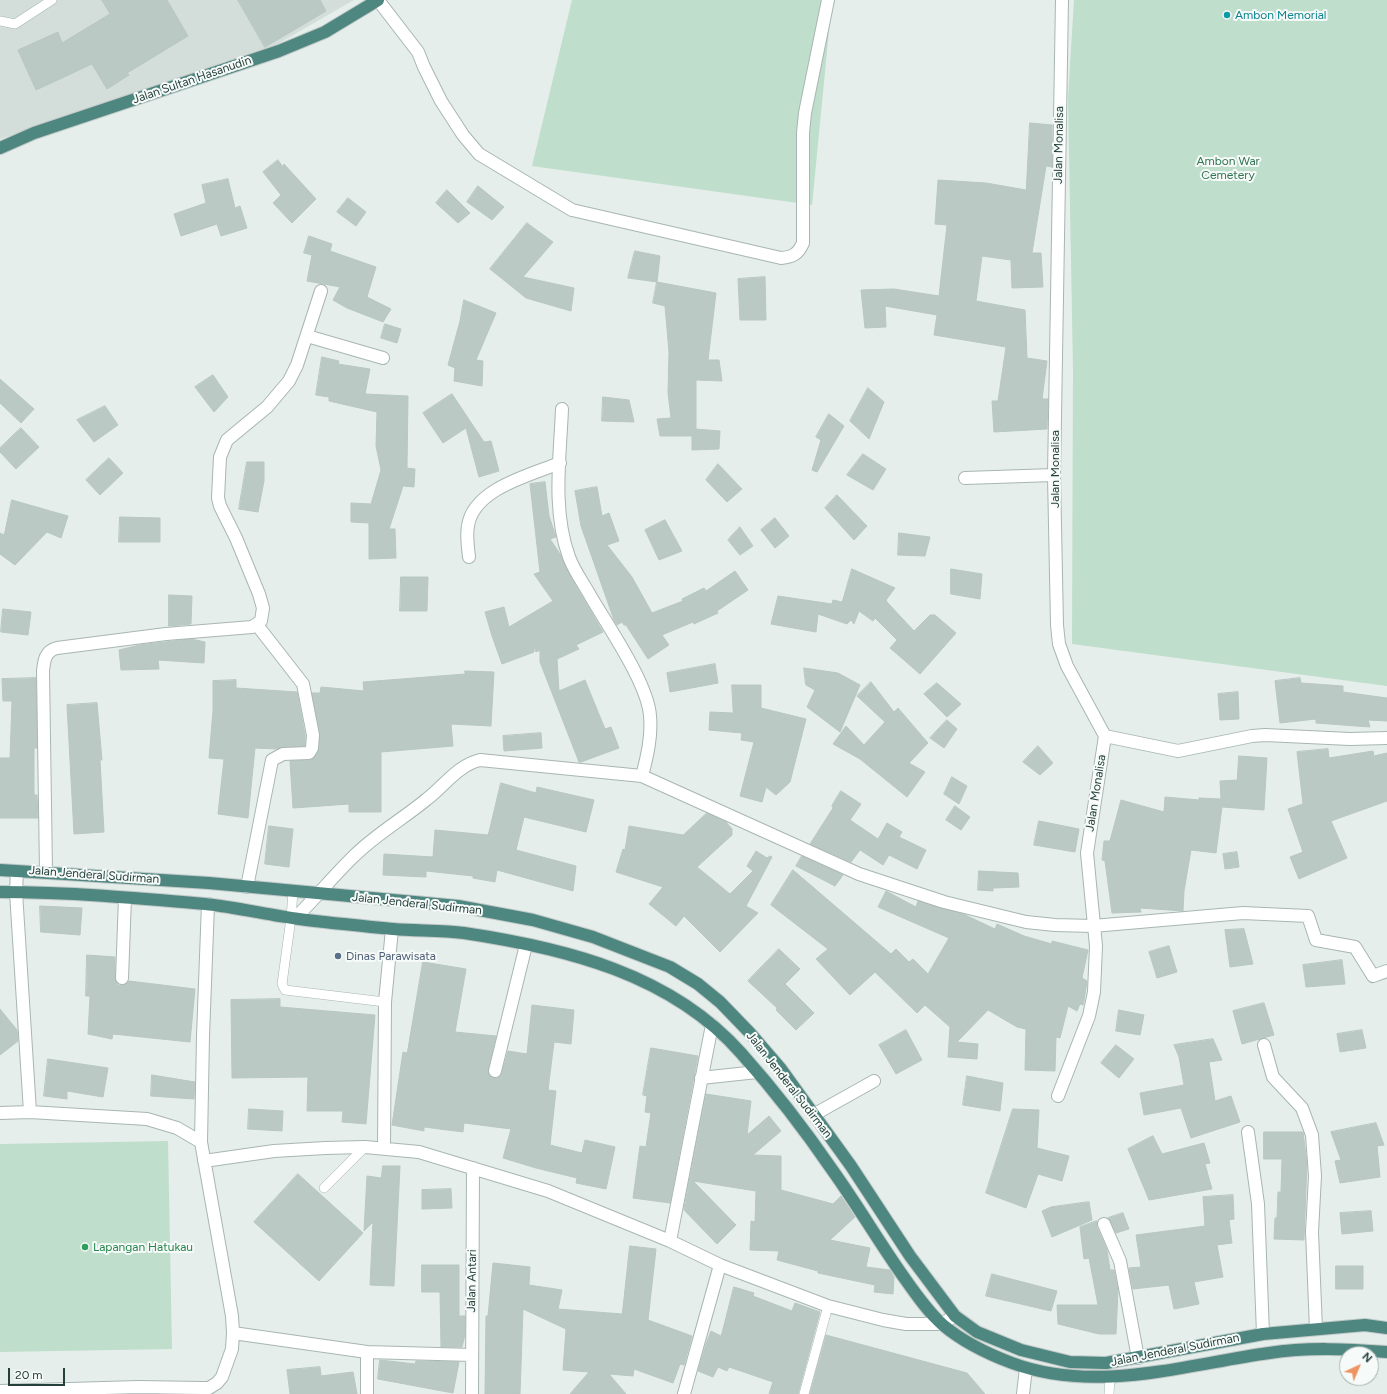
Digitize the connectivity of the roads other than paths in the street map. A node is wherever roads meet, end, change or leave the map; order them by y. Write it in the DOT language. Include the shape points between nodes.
graph roads {
  1 [pos="52,0"];
  2 [pos="378,0"];
  3 [pos="828,0"];
  4 [pos="1062,0"];
  5 [pos="0,21"];
  6 [pos="0,148"];
  7 [pos="321,291"];
  8 [pos="307,336"];
  9 [pos="383,358"];
  10 [pos="562,410"];
  11 [pos="560,463"];
  12 [pos="1054,475"];
  13 [pos="965,478"];
  14 [pos="469,557"];
  15 [pos="257,625"];
  16 [pos="1105,736"];
  17 [pos="1387,738"];
  18 [pos="642,776"];
  19 [pos="0,870"];
  20 [pos="17,870"];
  21 [pos="46,872"];
  22 [pos="247,887"];
  23 [pos="0,892"];
  24 [pos="16,892"];
  25 [pos="293,892"];
  26 [pos="319,894"];
  27 [pos="125,898"];
  28 [pos="208,904"];
  29 [pos="293,918"];
  30 [pos="1093,926"];
  31 [pos="392,929"];
  32 [pos="526,945"];
  33 [pos="1387,971"];
  34 [pos="122,978"];
  35 [pos="386,1002"];
  36 [pos="712,1025"];
  37 [pos="1264,1045"];
  38 [pos="495,1071"];
  39 [pos="757,1072"];
  40 [pos="701,1078"];
  41 [pos="874,1081"];
  42 [pos="1058,1096"];
  43 [pos="30,1112"];
  44 [pos="0,1113"];
  45 [pos="815,1114"];
  46 [pos="1248,1132"];
  47 [pos="201,1142"];
  48 [pos="365,1147"];
  49 [pos="384,1148"];
  50 [pos="204,1161"];
  51 [pos="473,1168"];
  52 [pos="324,1188"];
  53 [pos="1104,1224"];
  54 [pos="670,1241"];
  55 [pos="720,1264"];
  56 [pos="828,1306"];
  57 [pos="955,1316"];
  58 [pos="941,1324"];
  59 [pos="1387,1328"];
  60 [pos="1316,1329"];
  61 [pos="233,1334"];
  62 [pos="1263,1334"];
  63 [pos="368,1352"];
  64 [pos="1387,1352"];
  65 [pos="472,1355"];
  66 [pos="1138,1358"];
  67 [pos="1026,1368"];
  68 [pos="1110,1379"];
  69 [pos="138,1390"];
  70 [pos="0,1391"];
  71 [pos="28,1392"];
  72 [pos="367,1394"];
  73 [pos="472,1394"];
  74 [pos="684,1394"];
  75 [pos="804,1394"];
  76 [pos="1023,1394"];
  77 [pos="1109,1394"];
  1 -- 5 [label="lane" via="15,24"];
  2 -- 3 [label="street" via="418,52 441,101 479,154 572,210 781,258 791,257 797,253 803,243 805,113"];
  2 -- 6 [label="highway, Jalan Sultan Hasanudin" via="325,32 279,51 34,133"];
  4 -- 12 [label="street, Jalan Monalisa"];
  7 -- 8 [label="street"];
  8 -- 9 [label="street"];
  8 -- 15 [label="street" via="289,381 267,407 227,440 220,457 218,498 259,594 262,616"];
  10 -- 11 [label="street"];
  11 -- 14 [label="street" via="515,480 492,492 476,506 468,526"];
  11 -- 18 [label="street" via="559,506 562,531 570,559 616,636 643,690 650,715"];
  12 -- 13 [label="street"];
  12 -- 16 [label="street, Jalan Monalisa" via="1059,644"];
  15 -- 21 [label="street" via="80,645 57,648 49,652 44,660 43,671"];
  15 -- 22 [label="street" via="303,684 313,735 309,753 283,754 272,760"];
  16 -- 17 [label="street" via="1178,751 1252,736"];
  16 -- 30 [label="street, Jalan Monalisa" via="1088,841"];
  18 -- 26 [label="street" via="480,760 472,762 427,800 378,834"];
  18 -- 30 [label="street" via="859,874 898,888 1026,922"];
  19 -- 20 [label="highway, Jalan Jenderal Sudirman"];
  20 -- 21 [label="highway, Jalan Jenderal Sudirman"];
  20 -- 24 [label="street"];
  21 -- 22 [label="highway, Jalan Jenderal Sudirman"];
  22 -- 25 [label="highway, Jalan Jenderal Sudirman"];
  23 -- 24 [label="highway, Jalan Jenderal Sudirman"];
  24 -- 27 [label="highway, Jalan Jenderal Sudirman"];
  24 -- 43 [label="street"];
  25 -- 26 [label="highway, Jalan Jenderal Sudirman"];
  25 -- 29 [label="lane"];
  26 -- 29 [label="street"];
  26 -- 45 [label="highway, Jalan Jenderal Sudirman" via="458,906 533,920 593,937 670,967 698,984 720,1002 781,1069"];
  27 -- 28 [label="highway, Jalan Jenderal Sudirman"];
  27 -- 34 [label="street"];
  28 -- 29 [label="highway, Jalan Jenderal Sudirman"];
  28 -- 47 [label="street"];
  29 -- 31 [label="highway, Jalan Jenderal Sudirman"];
  29 -- 35 [label="lane" via="282,984 285,990"];
  30 -- 33 [label="street" via="1243,913 1308,916 1316,940 1354,947 1373,976"];
  30 -- 42 [label="street, Jalan Monalisa" via="1096,959 1094,992 1089,1016"];
  31 -- 32 [label="highway, Jalan Jenderal Sudirman" via="461,933"];
  31 -- 35 [label="street"];
  32 -- 36 [label="highway, Jalan Jenderal Sudirman" via="554,949 595,962 660,989"];
  32 -- 38 [label="street"];
  35 -- 49 [label="street"];
  36 -- 39 [label="highway, Jalan Jenderal Sudirman"];
  36 -- 40 [label="street"];
  37 -- 60 [label="street" via="1273,1076 1302,1108 1312,1135 1315,1176 1312,1232"];
  39 -- 40 [label="street"];
  39 -- 58 [label="highway, Jalan Jenderal Sudirman" via="810,1138 912,1289"];
  40 -- 54 [label="street"];
  41 -- 45 [label="street"];
  43 -- 44 [label="street"];
  43 -- 47 [label="street" via="148,1119 177,1128"];
  45 -- 57 [label="highway, Jalan Jenderal Sudirman" via="910,1256"];
  46 -- 62 [label="street" via="1258,1204"];
  47 -- 50 [label="street"];
  48 -- 49 [label="street"];
  48 -- 50 [label="street" via="274,1151"];
  48 -- 52 [label="lane"];
  49 -- 51 [label="street" via="419,1152"];
  50 -- 61 [label="street"];
  51 -- 54 [label="street" via="548,1191"];
  51 -- 65 [label="street, Jalan Antari"];
  53 -- 66 [label="street" via="1120,1261"];
  54 -- 55 [label="street"];
  55 -- 56 [label="street"];
  55 -- 74 [label="street"];
  56 -- 58 [label="street" via="906,1324"];
  56 -- 75 [label="lane"];
  57 -- 58 [label="street"];
  57 -- 66 [label="highway, Jalan Jenderal Sudirman" via="977,1332 1035,1354 1070,1362 1106,1363"];
  58 -- 67 [label="highway, Jalan Jenderal Sudirman" via="970,1344"];
  59 -- 60 [label="highway, Jalan Jenderal Sudirman" via="1365,1325"];
  60 -- 62 [label="highway, Jalan Jenderal Sudirman"];
  61 -- 63 [label="street"];
  61 -- 69 [label="street" via="226,1369 217,1383 209,1388"];
  62 -- 66 [label="highway, Jalan Jenderal Sudirman"];
  63 -- 65 [label="street"];
  63 -- 72 [label="street"];
  64 -- 68 [label="highway, Jalan Jenderal Sudirman" via="1309,1350 1270,1353"];
  65 -- 73 [label="street, Jalan Antari"];
  67 -- 68 [label="highway, Jalan Jenderal Sudirman" via="1071,1379"];
  67 -- 76 [label="street"];
  68 -- 77 [label="lane"];
  69 -- 71 [label="street"];
  70 -- 71 [label="street"];
}
